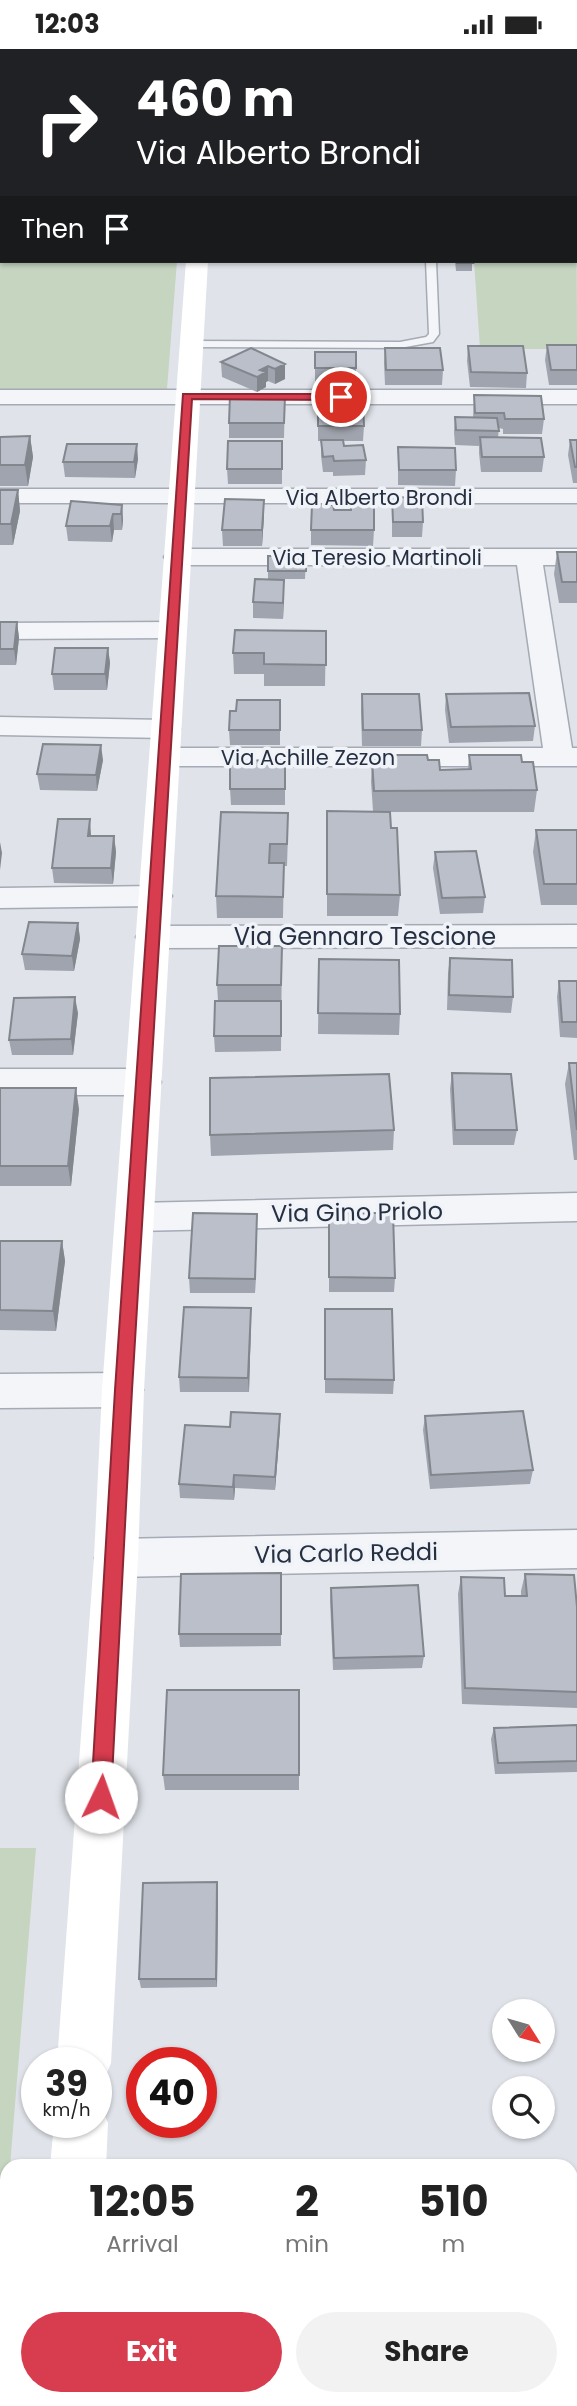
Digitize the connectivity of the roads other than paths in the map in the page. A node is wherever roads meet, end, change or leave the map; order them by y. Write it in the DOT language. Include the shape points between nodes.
graph roads {
  1 [pos="197,263"];
  2 [pos="431,263"];
  3 [pos="191,344"];
  4 [pos="187,396"];
  5 [pos="0,397"];
  6 [pos="577,397"];
  7 [pos="0,496"];
  8 [pos="577,496"];
  9 [pos="181,497"];
  10 [pos="177,557"];
  11 [pos="529,557"];
  12 [pos="577,557"];
  13 [pos="171,630"];
  14 [pos="0,631"];
  15 [pos="0,726"];
  16 [pos="166,743"];
  17 [pos="568,757"];
  18 [pos="156,896"];
  19 [pos="0,898"];
  20 [pos="577,936"];
  21 [pos="152,937"];
  22 [pos="145,1081"];
  23 [pos="0,1082"];
  24 [pos="577,1207"];
  25 [pos="136,1217"];
  26 [pos="123,1390"];
  27 [pos="0,1391"];
  28 [pos="577,1549"];
  29 [pos="116,1558"];
  30 [pos="85,2047"];
  31 [pos="80,2138"];
  32 [pos="79,2159"];
  1 -- 3 [label="street"];
  2 -- 3 [label="lane" via="434,334 429,340 400,345"];
  3 -- 4 [label="street"];
  4 -- 5 [label="street"];
  4 -- 6 [label="street"];
  4 -- 9 [label="street"];
  7 -- 9 [label="street, Via Alberto Brondi"];
  8 -- 9 [label="street, Via Alberto Brondi"];
  9 -- 10 [label="street"];
  10 -- 11 [label="street, Via Teresio Martinoli"];
  10 -- 13 [label="street"];
  11 -- 12 [label="street, Via Teresio Martinoli"];
  11 -- 17 [label="street"];
  13 -- 14 [label="street"];
  13 -- 16 [label="street"];
  15 -- 16 [label="street, Via Achille Zezon"];
  16 -- 17 [label="street, Via Achille Zezon"];
  16 -- 18 [label="street"];
  18 -- 19 [label="street"];
  18 -- 21 [label="street"];
  20 -- 21 [label="street, Via Gennaro Tescione"];
  21 -- 22 [label="street"];
  22 -- 23 [label="street"];
  22 -- 25 [label="street"];
  24 -- 25 [label="street, Via Gino Priolo"];
  25 -- 26 [label="street"];
  26 -- 27 [label="street"];
  26 -- 29 [label="street"];
  28 -- 29 [label="street, Via Carlo Reddi"];
  29 -- 30 [label="street"];
  31 -- 32 [label="street"];
}
